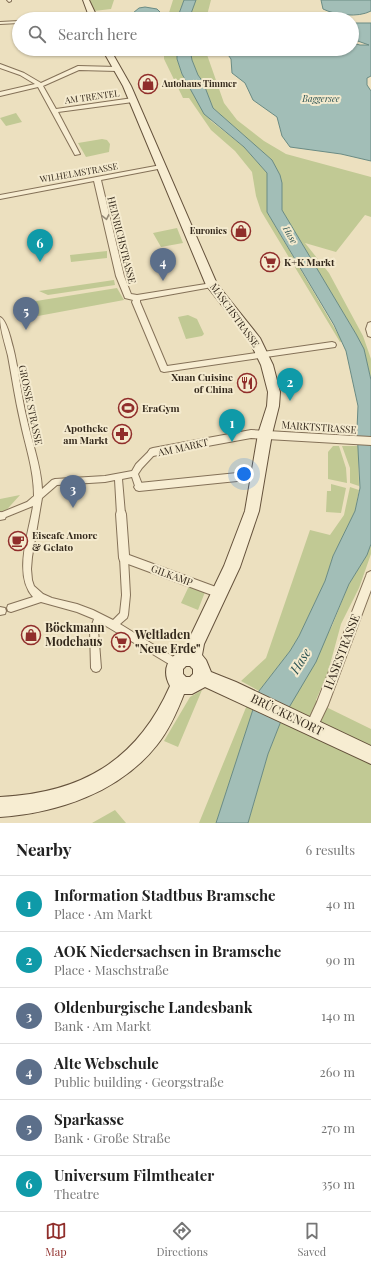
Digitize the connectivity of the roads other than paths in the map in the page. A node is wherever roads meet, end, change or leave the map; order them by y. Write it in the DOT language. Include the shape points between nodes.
graph roads {
  1 [pos="86,0"];
  2 [pos="91,12"];
  3 [pos="12,22"];
  4 [pos="0,23"];
  5 [pos="110,56"];
  6 [pos="0,66"];
  7 [pos="117,69"];
  8 [pos="40,85"];
  9 [pos="0,94"];
  10 [pos="133,100"];
  11 [pos="54,111"];
  12 [pos="78,154"];
  13 [pos="161,167"];
  14 [pos="97,179"];
  15 [pos="0,197"];
  16 [pos="212,285"];
  17 [pos="137,298"];
  18 [pos="0,319"];
  19 [pos="371,325"];
  20 [pos="371,334"];
  21 [pos="332,345"];
  22 [pos="263,354"];
  23 [pos="265,434"];
  24 [pos="371,441"];
  25 [pos="154,452"];
  26 [pos="134,474"];
  27 [pos="118,476"];
  28 [pos="252,477"];
  29 [pos="139,487"];
  30 [pos="38,496"];
  31 [pos="121,514"];
  32 [pos="0,516"];
  33 [pos="124,558"];
  34 [pos="371,576"];
  35 [pos="220,593"];
  36 [pos="40,598"];
  37 [pos="11,608"];
  38 [pos="99,618"];
  39 [pos="114,624"];
  40 [pos="193,659"];
  41 [pos="177,664"];
  42 [pos="96,668"];
  43 [pos="202,677"];
  44 [pos="180,684"];
  45 [pos="304,723"];
  46 [pos="371,755"];
  47 [pos="0,808"];
  1 -- 2 [label="main road"];
  3 -- 4 [label="street"];
  5 -- 7 [label="main road, MASCHSTRASSE"];
  6 -- 8 [label="street" via="22,74"];
  7 -- 8 [label="street" via="78,68"];
  7 -- 10 [label="main road, MASCHSTRASSE"];
  8 -- 9 [label="street"];
  8 -- 11 [label="street"];
  10 -- 11 [label="street, AM TRENTEL"];
  10 -- 13 [label="main road, MASCHSTRASSE"];
  11 -- 12 [label="street"];
  13 -- 14 [label="street, WILHELMSTRASSE"];
  13 -- 16 [label="main road, MASCHSTRASSE"];
  14 -- 15 [label="street, WILHELMSTRASSE"];
  14 -- 17 [label="street, HEINRICHSTRASSE, one-way" via="123,286 128,296"];
  16 -- 17 [label="street"];
  16 -- 22 [label="main road, MASCHSTRASSE" via="245,326"];
  17 -- 22 [label="street" via="136,302 164,369"];
  18 -- 30 [label="street, GROSSE STRASSE" via="16,380"];
  19 -- 20 [label="street"];
  21 -- 22 [label="street"];
  22 -- 23 [label="main road, MASCHSTRASSE" via="274,392"];
  23 -- 24 [label="street, MARKTSTRASSE"];
  23 -- 25 [label="street, AM MARKT" via="240,435"];
  23 -- 28 [label="main road, MASCHSTRASSE"];
  25 -- 26 [label="street, AM MARKT"];
  26 -- 27 [label="street"];
  26 -- 29 [label="street"];
  27 -- 30 [label="street" via="55,482"];
  27 -- 31 [label="street"];
  28 -- 29 [label="street"];
  28 -- 35 [label="main road, MASCHSTRASSE" via="252,511"];
  30 -- 32 [label="street" via="30,504"];
  30 -- 36 [label="street" via="28,570 30,588"];
  31 -- 33 [label="street"];
  33 -- 35 [label="street, GILKAMP"];
  33 -- 39 [label="street" via="124,614"];
  34 -- 45 [label="street, HASESTRASSE" via="322,705"];
  35 -- 40 [label="main road, MASCHSTRASSE" via="196,644"];
  36 -- 37 [label="street"];
  36 -- 38 [label="street" via="77,608"];
  38 -- 39 [label="street"];
  38 -- 42 [label="street" via="94,630"];
  39 -- 41 [label="street"];
  40 -- 41 [label="main road" via="184,659"];
  40 -- 43 [label="main road" via="200,664"];
  41 -- 44 [label="main road" via="174,668 174,677"];
  43 -- 44 [label="main road" via="193,685"];
  43 -- 45 [label="main road, BRÜCKENORT"];
  44 -- 47 [label="main road" via="160,726 145,745 119,768 100,780 58,799"];
  45 -- 46 [label="main road, BRÜCKENORT"];
}
